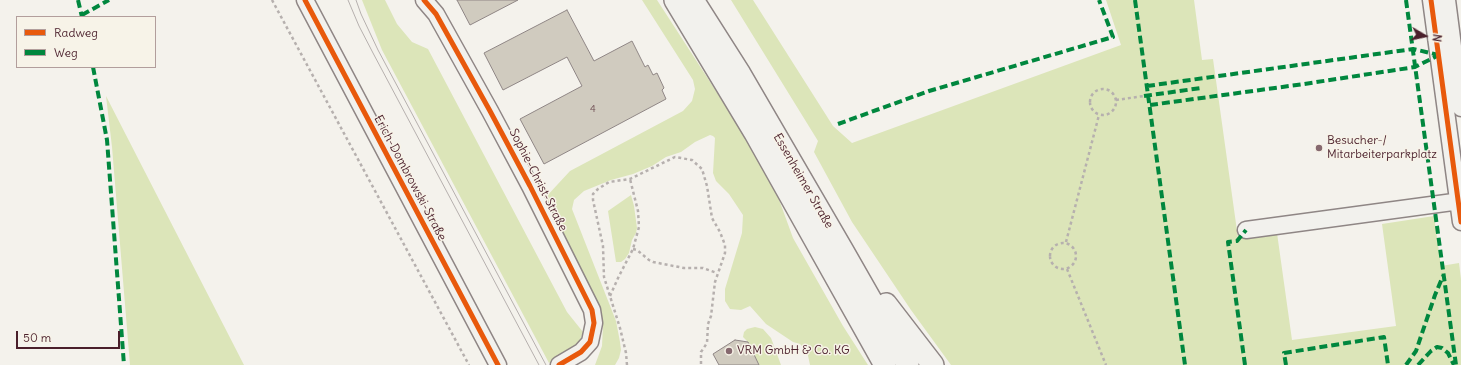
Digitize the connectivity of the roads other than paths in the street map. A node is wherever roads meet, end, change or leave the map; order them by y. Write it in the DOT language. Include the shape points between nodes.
graph roads {
  1 [pos="305,0"];
  2 [pos="424,0"];
  3 [pos="675,0"];
  4 [pos="693,0"];
  5 [pos="1431,0"];
  6 [pos="1447,0"];
  7 [pos="1461,108"];
  8 [pos="1460,201"];
  9 [pos="1461,222"];
  10 [pos="1246,230"];
  11 [pos="843,251"];
  12 [pos="498,365"];
  13 [pos="559,365"];
  14 [pos="885,365"];
  15 [pos="908,365"];
  16 [pos="933,365"];
  1 -- 12 [label="street, Erich-Dombrowski-Straße"];
  2 -- 13 [label="street, Sophie-Christ-Straße" via="436,14 490,111 592,310 594,329 590,342 582,352"];
  3 -- 14 [label="main road, Essenheimer Straße" via="755,133"];
  4 -- 11 [label="main road, Essenheimer Straße" via="740,74"];
  5 -- 8 [label="street"];
  6 -- 7 [label="street"];
  8 -- 9 [label="street"];
  8 -- 10 [label="street"];
  11 -- 15 [label="main road, Essenheimer Straße"];
  11 -- 16 [label="main road"];
}
